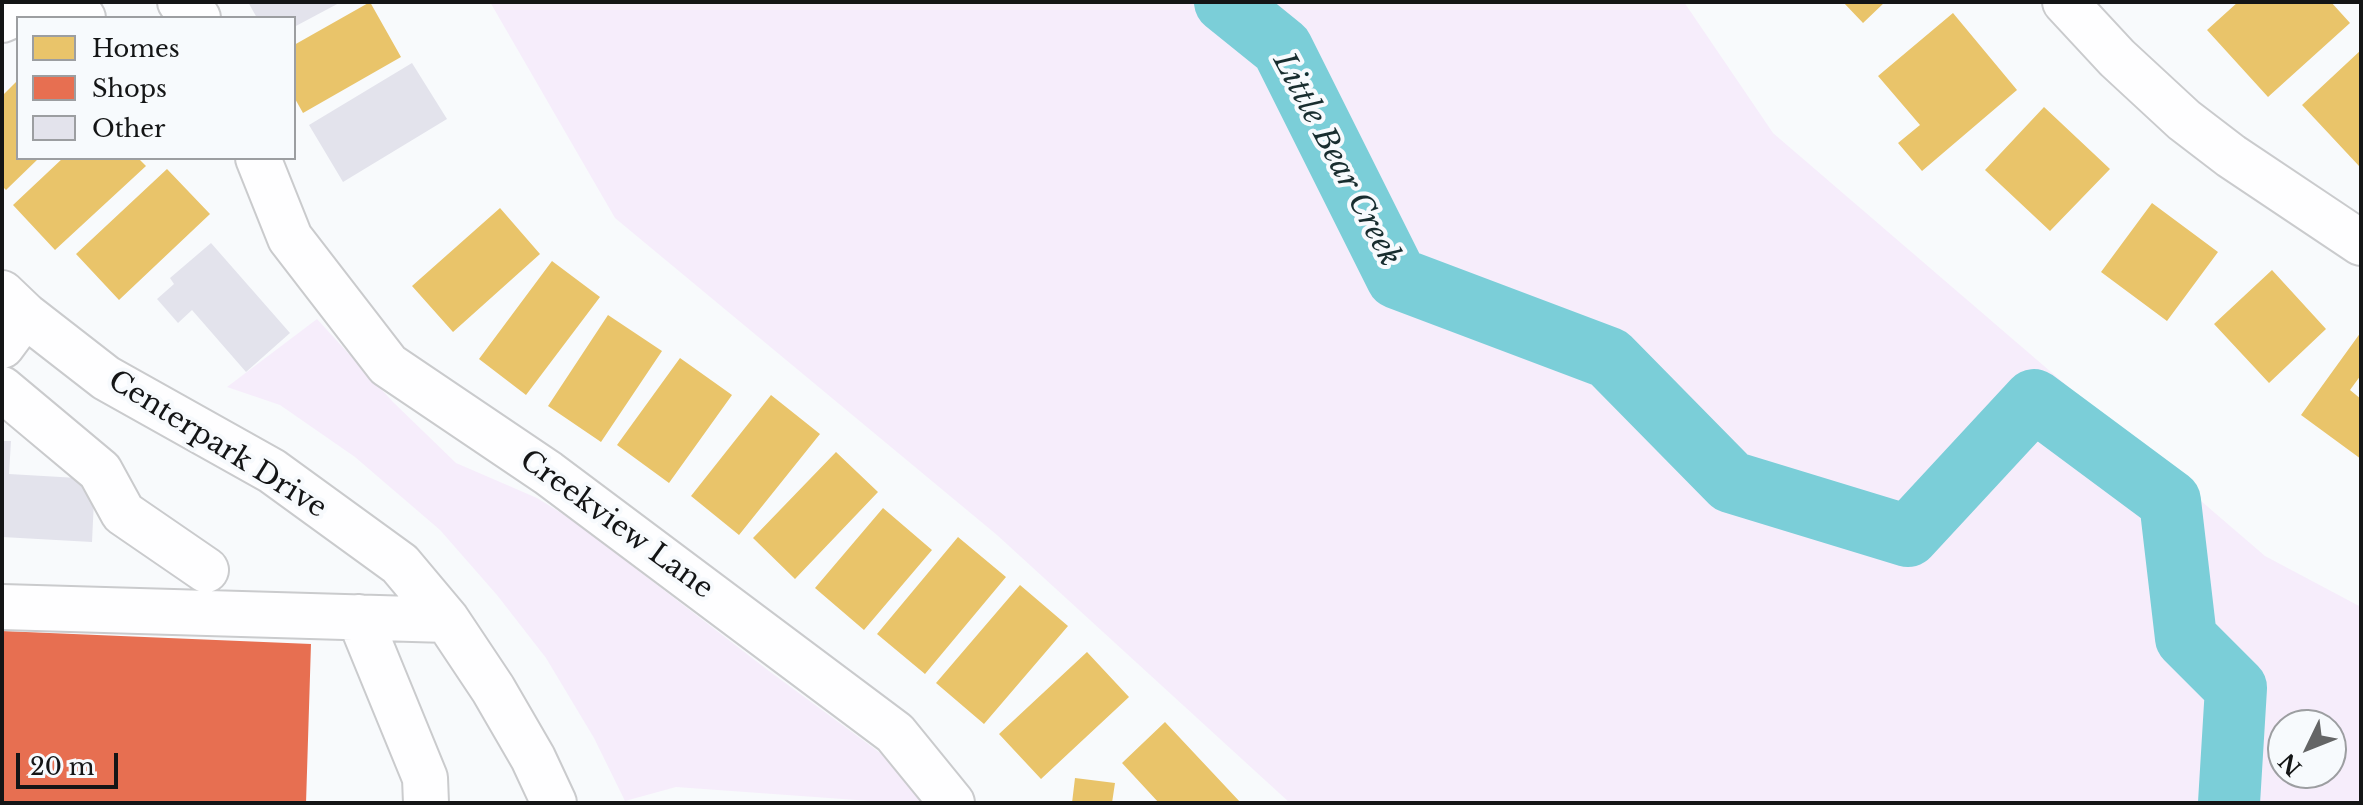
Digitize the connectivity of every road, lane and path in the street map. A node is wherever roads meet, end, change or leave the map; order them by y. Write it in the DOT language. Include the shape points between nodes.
graph roads {
  1 [pos="42,2"];
  2 [pos="66,2"];
  3 [pos="180,2"];
  4 [pos="2065,2"];
  5 [pos="81,16"];
  6 [pos="196,16"];
  7 [pos="2,20"];
  8 [pos="229,160"];
  9 [pos="259,160"];
  10 [pos="290,238"];
  11 [pos="2361,243"];
  12 [pos="10,318"];
  13 [pos="2,389"];
  14 [pos="206,570"];
  15 [pos="2,607"];
  16 [pos="359,617"];
  17 [pos="447,620"];
  18 [pos="426,803"];
  19 [pos="554,803"];
  20 [pos="952,803"];
  1 -- 7 [label="street"];
  2 -- 5 [label="street"];
  3 -- 6 [label="street"];
  4 -- 11 [label="street" via="2184,120"];
  8 -- 10 [label="street, Creekview Lane"];
  9 -- 10 [label="street, Creekview Lane"];
  10 -- 20 [label="street, Creekview Lane" via="388,365 548,473 895,733"];
  12 -- 17 [label="street, Centerpark Drive" via="284,480 400,564"];
  13 -- 14 [label="street" via="100,471 123,513"];
  15 -- 16 [label="street"];
  16 -- 17 [label="street"];
  16 -- 18 [label="street" via="425,778"];
  17 -- 19 [label="street, Centerpark Drive" via="493,689"];
}
